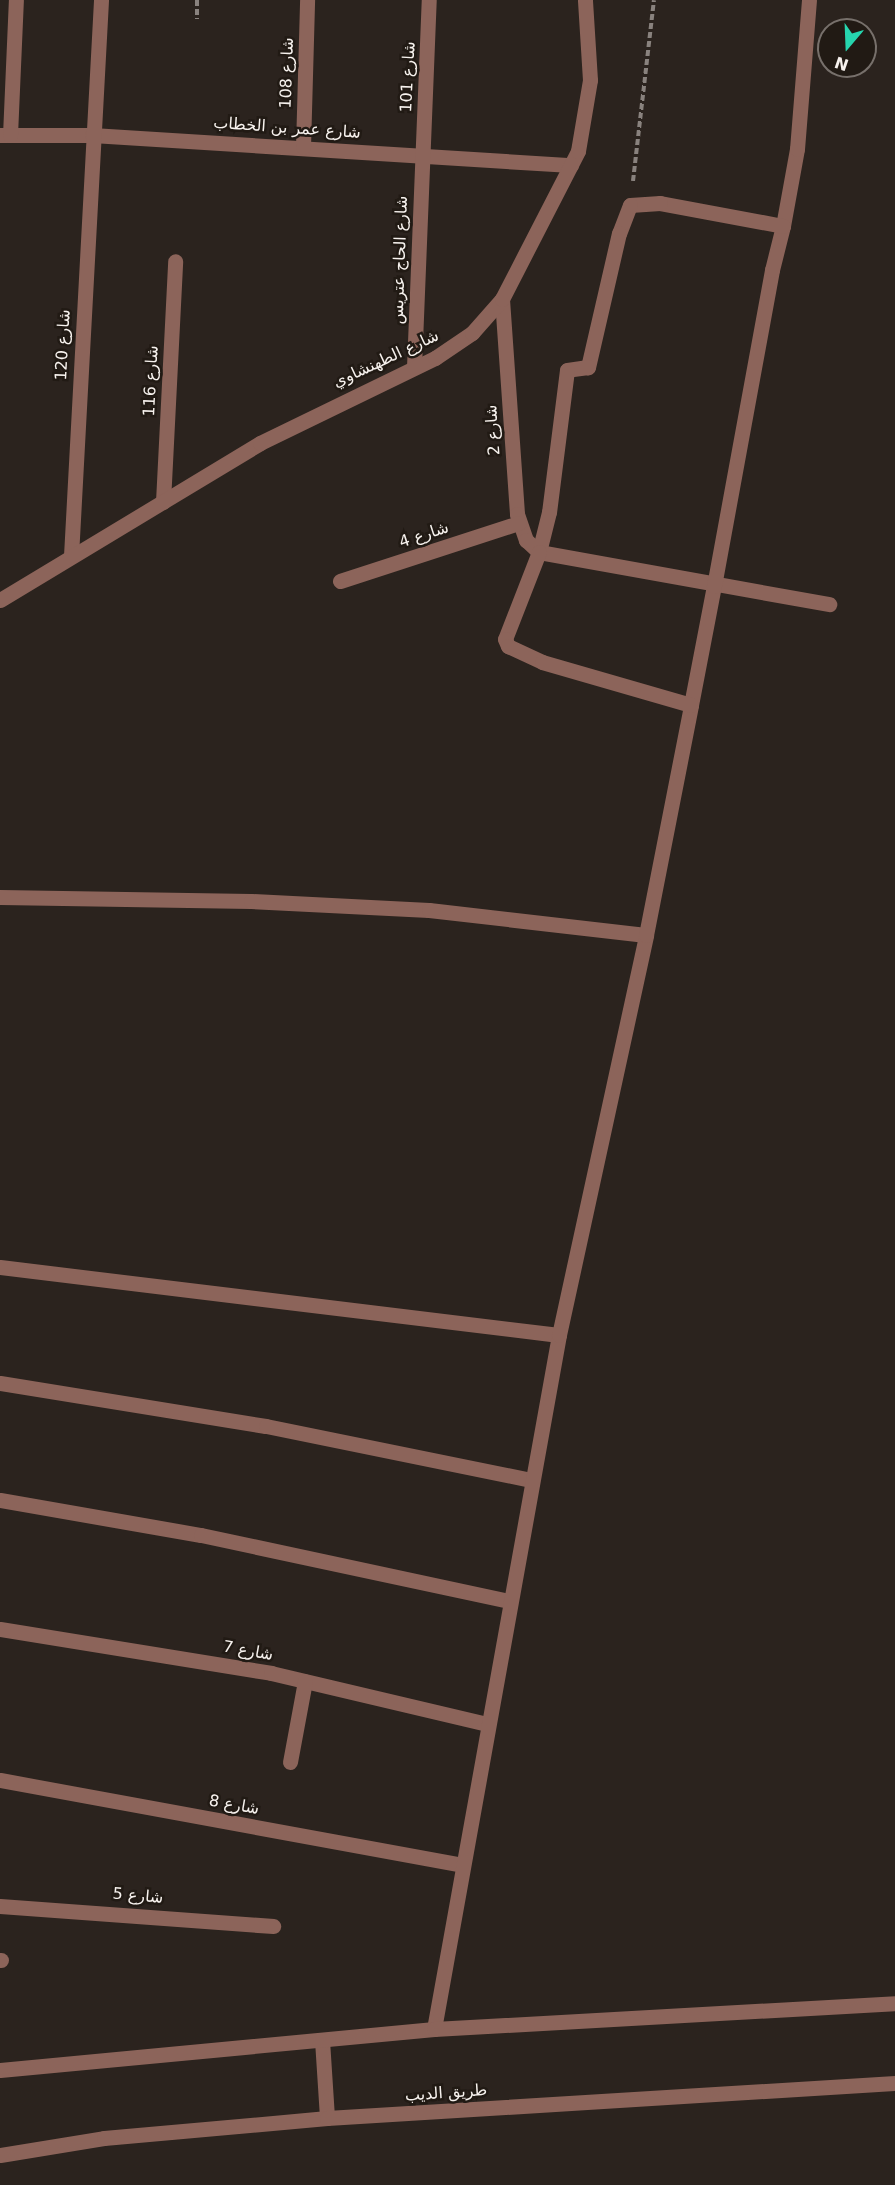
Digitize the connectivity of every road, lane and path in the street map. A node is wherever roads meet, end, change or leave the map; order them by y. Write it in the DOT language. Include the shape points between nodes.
graph roads {
  1 [pos="16,0"];
  2 [pos="101,0"];
  3 [pos="197,0"];
  4 [pos="307,0"];
  5 [pos="429,0"];
  6 [pos="585,0"];
  7 [pos="654,0"];
  8 [pos="809,0"];
  9 [pos="197,19"];
  10 [pos="5,135"];
  11 [pos="92,135"];
  12 [pos="303,147"];
  13 [pos="422,155"];
  14 [pos="571,165"];
  15 [pos="630,205"];
  16 [pos="783,226"];
  17 [pos="175,261"];
  18 [pos="502,299"];
  19 [pos="414,367"];
  20 [pos="163,502"];
  21 [pos="519,523"];
  22 [pos="539,552"];
  23 [pos="70,556"];
  24 [pos="340,581"];
  25 [pos="714,586"];
  26 [pos="0,600"];
  27 [pos="829,603"];
  28 [pos="691,705"];
  29 [pos="0,897"];
  30 [pos="646,935"];
  31 [pos="0,1267"];
  32 [pos="558,1335"];
  33 [pos="0,1383"];
  34 [pos="532,1480"];
  35 [pos="0,1500"];
  36 [pos="510,1600"];
  37 [pos="0,1629"];
  38 [pos="305,1681"];
  39 [pos="487,1724"];
  40 [pos="290,1762"];
  41 [pos="0,1780"];
  42 [pos="462,1865"];
  43 [pos="0,1906"];
  44 [pos="273,1926"];
  45 [pos="895,2003"];
  46 [pos="434,2029"];
  47 [pos="322,2040"];
  48 [pos="0,2070"];
  49 [pos="895,2083"];
  50 [pos="327,2118"];
  51 [pos="0,2155"];
  1 -- 10 [label="street"];
  2 -- 11 [label="street, شارع 120"];
  3 -- 9 [label="path"];
  4 -- 12 [label="street, شارع 108"];
  5 -- 13 [label="street, شارع 101"];
  6 -- 14 [label="street, شارع الطهنشاوي" via="590,80 587,116"];
  7 -- 15 [label="path"];
  8 -- 16 [label="street" via="798,138"];
  10 -- 11 [label="street, شارع عمر بن الخطاب"];
  11 -- 12 [label="street, شارع عمر بن الخطاب"];
  11 -- 23 [label="street, شارع 120"];
  12 -- 13 [label="street, شارع عمر بن الخطاب"];
  13 -- 14 [label="street, شارع عمر بن الخطاب"];
  13 -- 19 [label="street, شارع الحاج عتريس"];
  14 -- 18 [label="street, شارع الطهنشاوي"];
  15 -- 16 [label="street" via="660,203"];
  15 -- 22 [label="street" via="619,233 588,367 567,370 549,512"];
  16 -- 25 [label="street"];
  17 -- 20 [label="street, شارع 116"];
  18 -- 19 [label="street, شارع الطهنشاوي" via="472,333"];
  18 -- 21 [label="street, شارع 2"];
  19 -- 20 [label="street, شارع الطهنشاوي" via="311,415"];
  20 -- 23 [label="street, شارع الطهنشاوي"];
  21 -- 22 [label="street, شارع 2" via="526,540"];
  21 -- 24 [label="street, شارع 4"];
  22 -- 25 [label="street"];
  22 -- 28 [label="street" via="508,631 508,646 542,662"];
  23 -- 26 [label="street, شارع الطهنشاوي"];
  25 -- 27 [label="street"];
  25 -- 28 [label="street"];
  28 -- 30 [label="street"];
  29 -- 30 [label="street" via="251,901 429,910"];
  30 -- 32 [label="street"];
  31 -- 32 [label="street"];
  32 -- 34 [label="street"];
  33 -- 34 [label="street" via="266,1426"];
  34 -- 36 [label="street"];
  35 -- 36 [label="street" via="201,1535"];
  36 -- 39 [label="street"];
  37 -- 38 [label="street, شارع 7"];
  38 -- 39 [label="street, شارع 7"];
  38 -- 40 [label="street"];
  39 -- 42 [label="street"];
  41 -- 42 [label="street, شارع 8"];
  42 -- 46 [label="street"];
  43 -- 44 [label="street, شارع 5"];
  45 -- 46 [label="street"];
  46 -- 47 [label="street"];
  47 -- 48 [label="street"];
  47 -- 50 [label="street"];
  49 -- 50 [label="street, طريق الديب"];
  50 -- 51 [label="street, طريق الديب" via="104,2138"];
}
